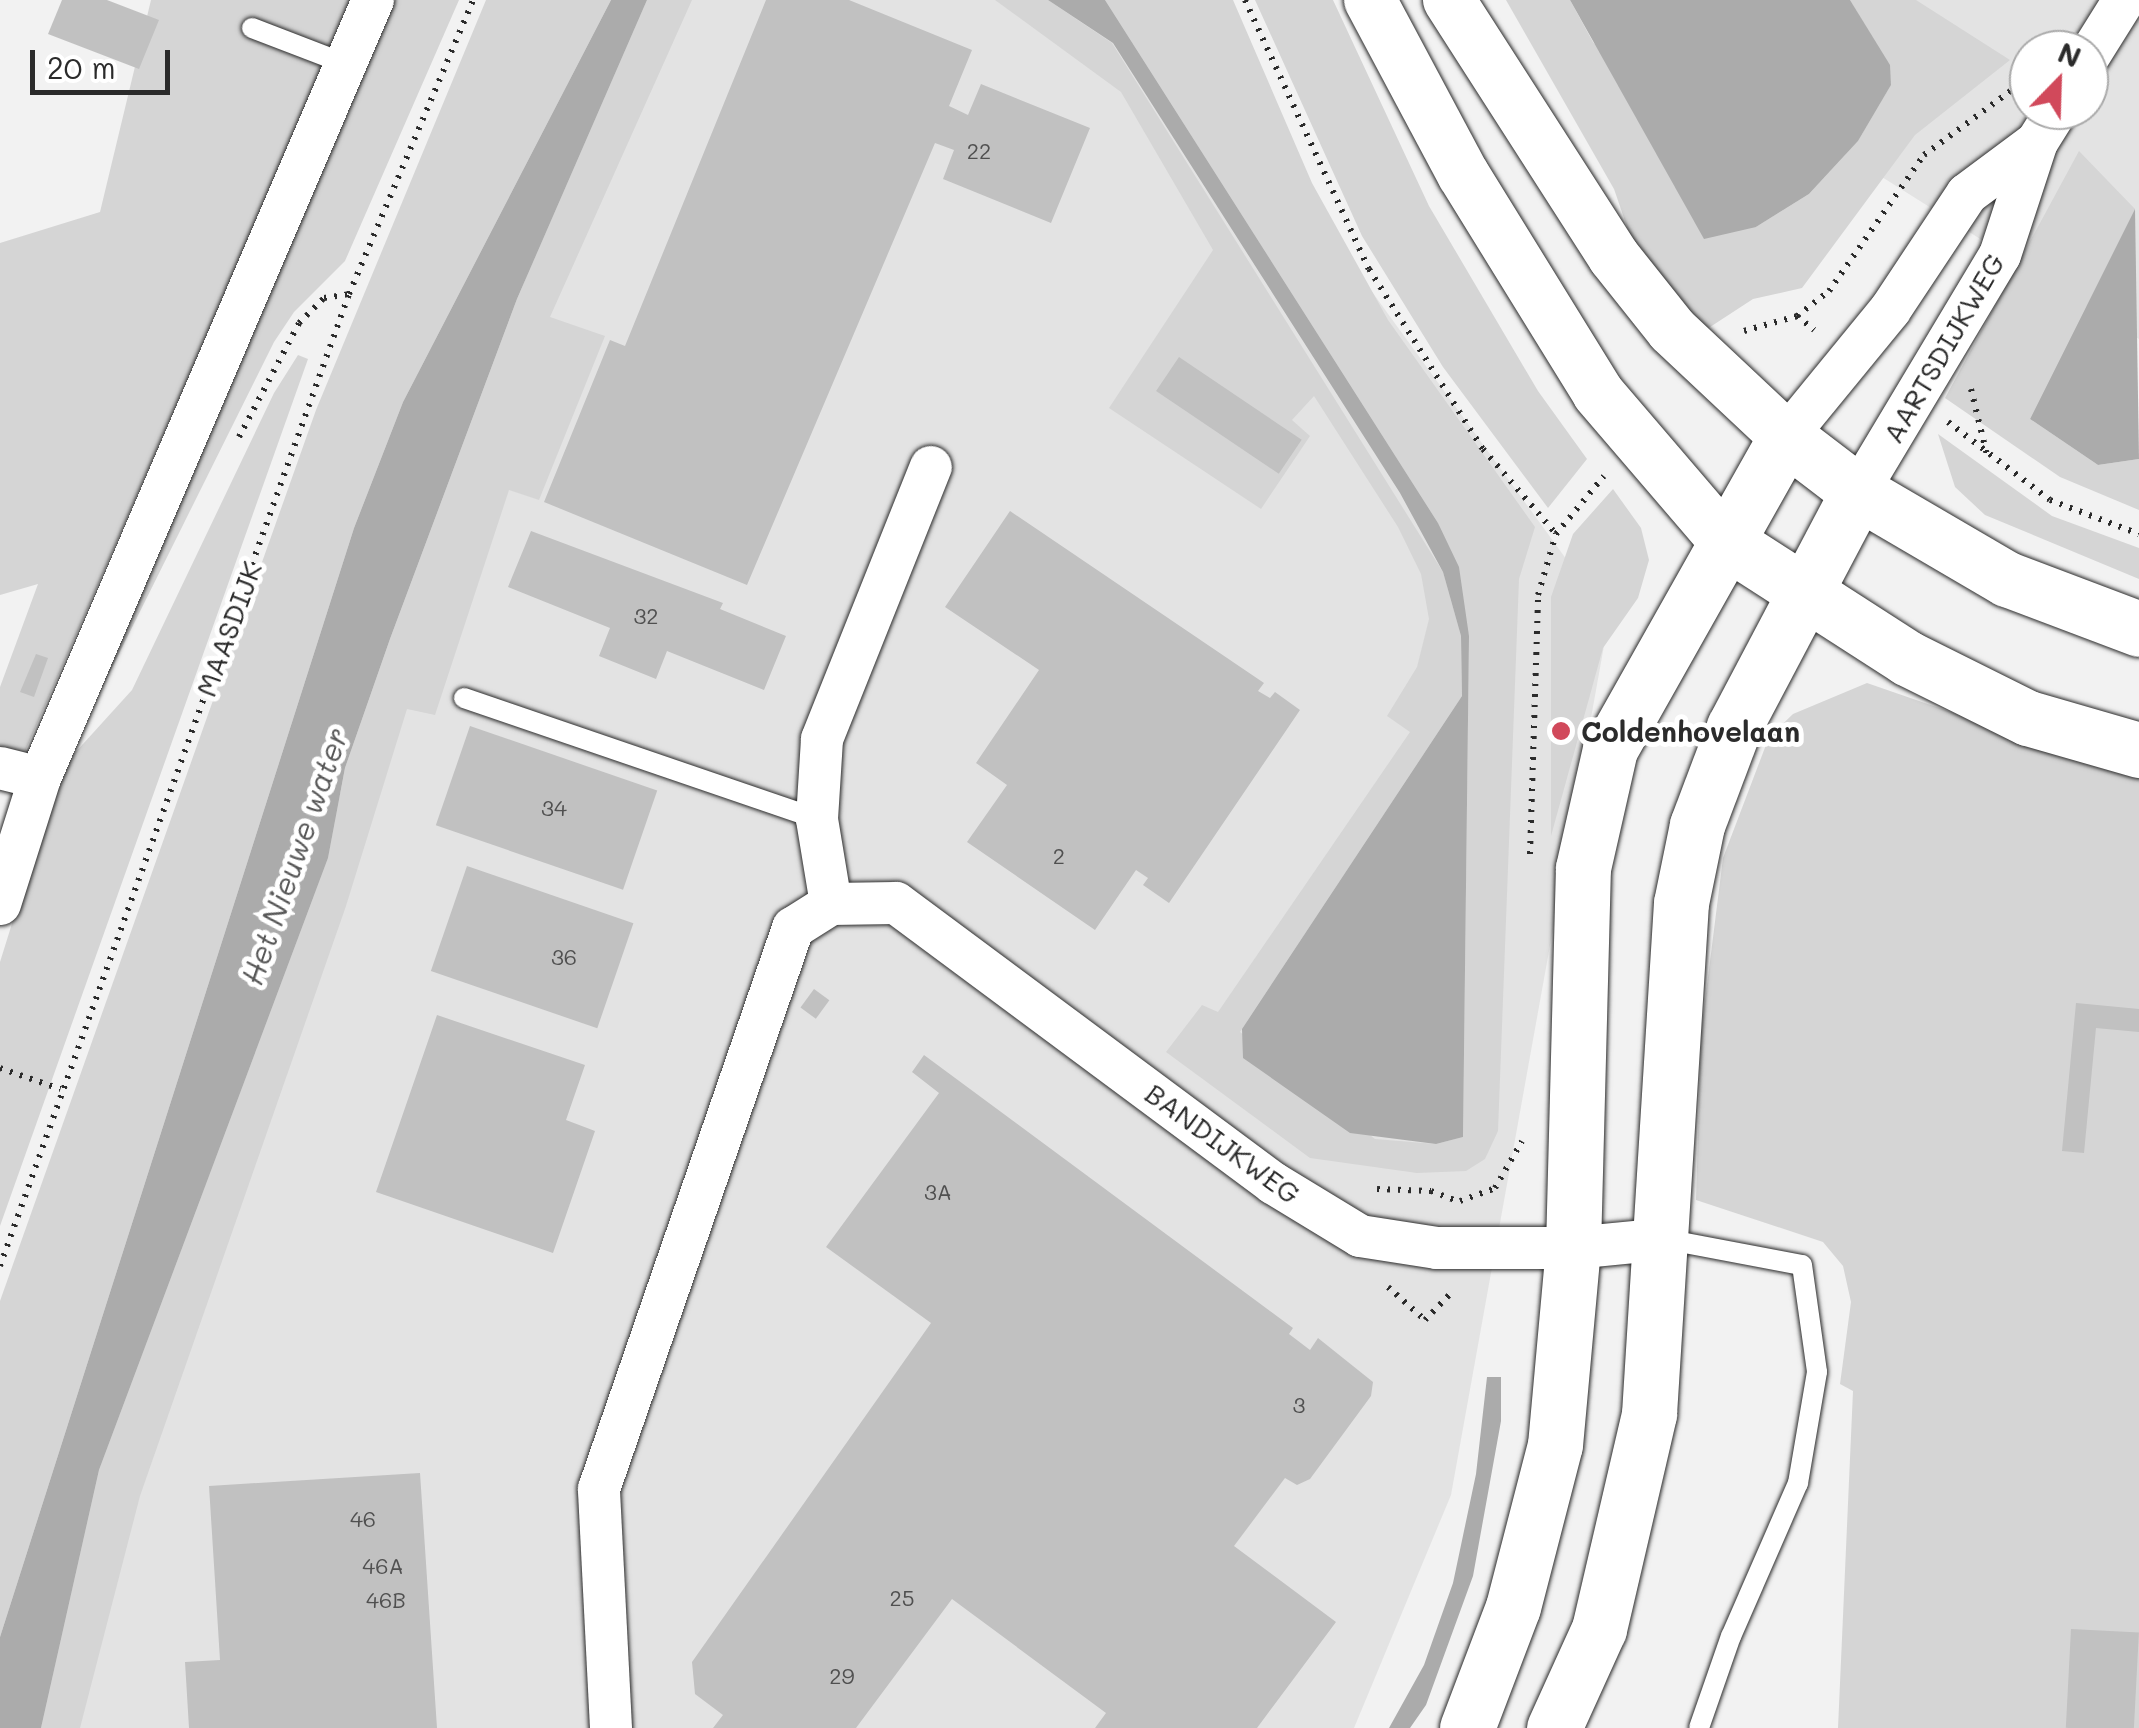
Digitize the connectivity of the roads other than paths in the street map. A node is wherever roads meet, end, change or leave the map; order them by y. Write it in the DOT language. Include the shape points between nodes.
graph roads {
  1 [pos="373,0"];
  2 [pos="1370,0"];
  3 [pos="1449,0"];
  4 [pos="2124,0"];
  5 [pos="252,28"];
  6 [pos="2105,30"];
  7 [pos="346,64"];
  8 [pos="2042,130"];
  9 [pos="2046,130"];
  10 [pos="1786,437"];
  11 [pos="931,467"];
  12 [pos="1858,492"];
  13 [pos="1724,540"];
  14 [pos="1803,596"];
  15 [pos="2139,629"];
  16 [pos="464,698"];
  17 [pos="2139,750"];
  18 [pos="20,773"];
  19 [pos="817,818"];
  20 [pos="0,904"];
  21 [pos="831,904"];
  22 [pos="1664,1239"];
  23 [pos="1573,1248"];
  24 [pos="611,1728"];
  25 [pos="1467,1728"];
  26 [pos="1554,1728"];
  27 [pos="1699,1728"];
  1 -- 7 [label="street"];
  2 -- 13 [label="street" via="1463,174 1598,393"];
  3 -- 10 [label="street" via="1614,257 1672,330"];
  4 -- 6 [label="street"];
  5 -- 7 [label="lane"];
  7 -- 18 [label="street"];
  8 -- 10 [label="street, AARTSDIJKWEG" via="1967,194 1890,310"];
  9 -- 12 [label="street, AARTSDIJKWEG" via="2000,255"];
  10 -- 12 [label="main road"];
  10 -- 13 [label="main road"];
  11 -- 19 [label="street" via="822,739"];
  12 -- 14 [label="main road"];
  12 -- 15 [label="main road" via="2007,579"];
  13 -- 14 [label="main road"];
  13 -- 23 [label="main road" via="1610,749 1583,868"];
  14 -- 17 [label="main road" via="2028,718"];
  14 -- 22 [label="main road" via="1734,727 1697,825 1681,904"];
  16 -- 19 [label="lane"];
  18 -- 20 [label="street"];
  19 -- 21 [label="street"];
  21 -- 23 [label="street, BANDIJKWEG" via="896,903 1274,1182 1360,1236 1436,1248"];
  21 -- 24 [label="street" via="793,928 598,1489"];
  22 -- 23 [label="street, BANDIJKWEG"];
  22 -- 26 [label="main road" via="1649,1414 1627,1522 1599,1629"];
  22 -- 27 [label="lane" via="1802,1266 1816,1372 1798,1483"];
  23 -- 25 [label="main road" via="1556,1445 1514,1607"];
}
